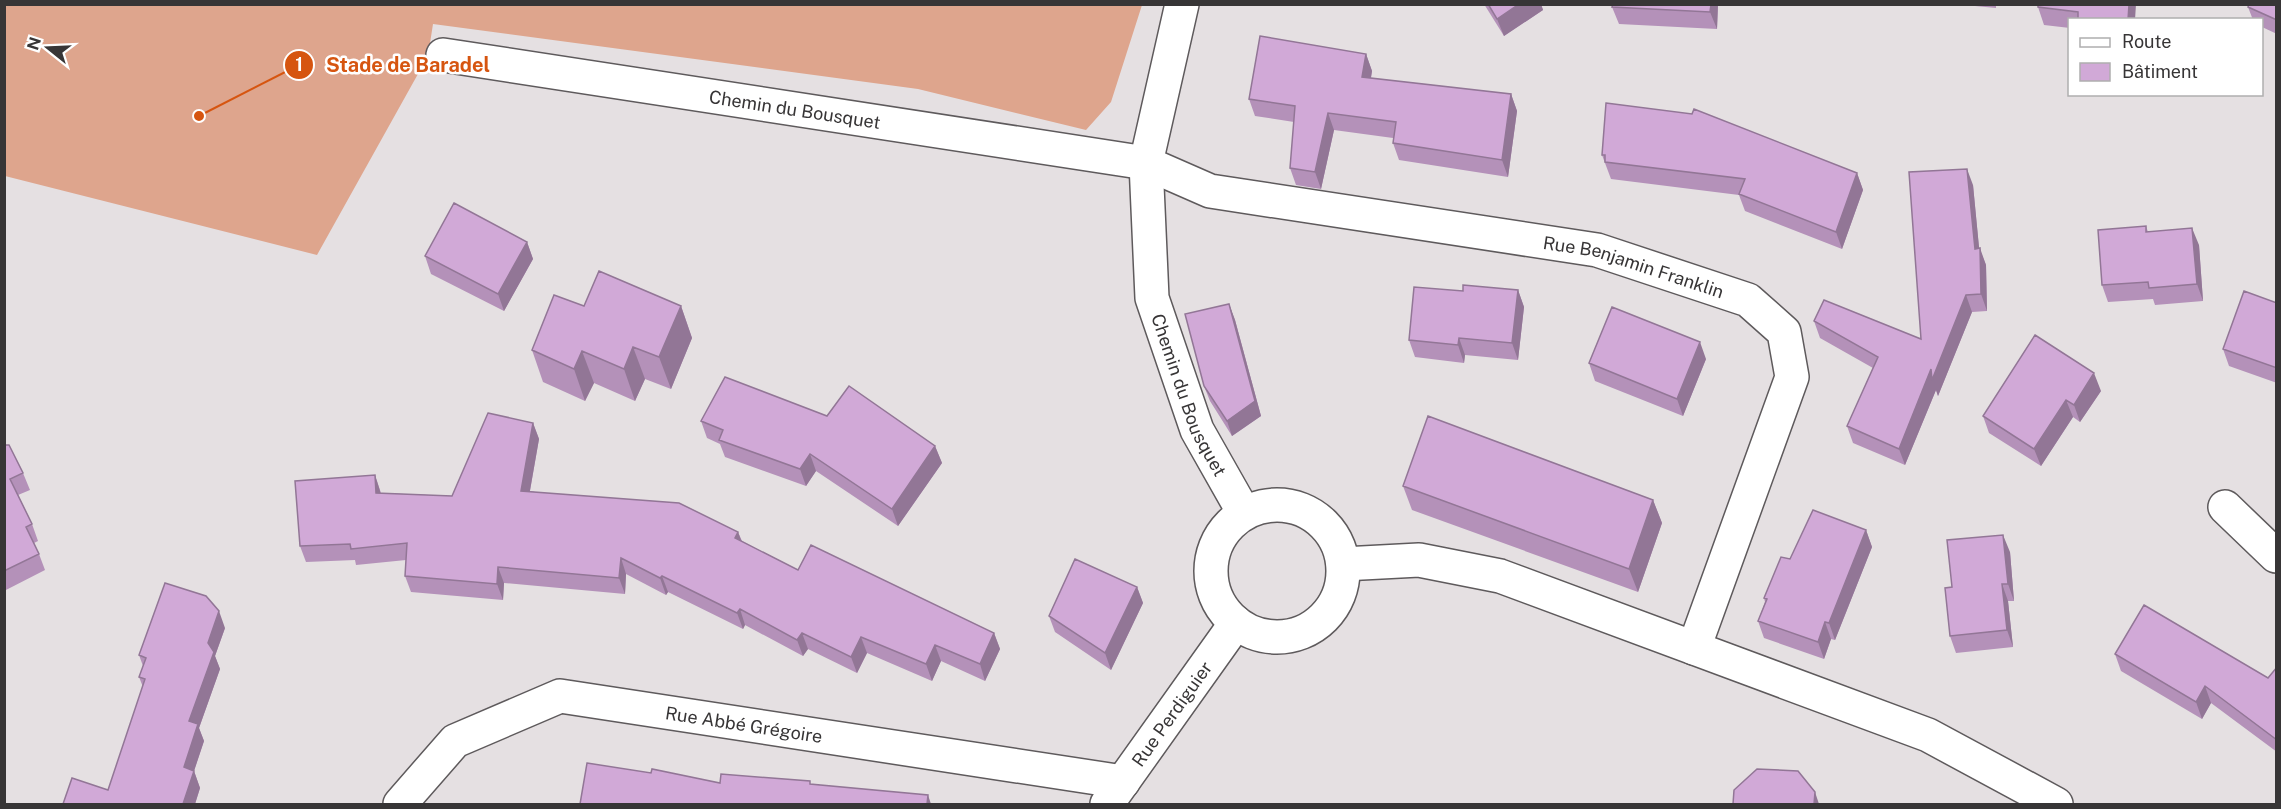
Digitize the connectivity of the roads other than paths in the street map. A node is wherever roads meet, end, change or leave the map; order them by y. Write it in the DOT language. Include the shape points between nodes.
graph roads {
  1 [pos="1182,4"];
  2 [pos="442,55"];
  3 [pos="1146,163"];
  4 [pos="2225,507"];
  5 [pos="1244,513"];
  6 [pos="2277,556"];
  7 [pos="1343,564"];
  8 [pos="1236,623"];
  9 [pos="1694,648"];
  10 [pos="1115,793"];
  11 [pos="400,804"];
  12 [pos="2056,804"];
  1 -- 3 [label="street, Chemin du Bousquet"];
  2 -- 3 [label="street, Chemin du Bousquet"];
  3 -- 5 [label="street, Chemin du Bousquet" via="1152,298 1197,430"];
  3 -- 9 [label="street, Rue Benjamin Franklin" via="1210,191 1597,250 1748,300 1784,332 1792,377"];
  4 -- 6 [label="street"];
  5 -- 7 [label="street" via="1271,505 1288,505 1308,512 1334,536"];
  5 -- 8 [label="street" via="1216,545 1211,566 1213,588 1221,607"];
  7 -- 8 [label="street" via="1336,602 1325,618 1309,629 1291,637 1272,638"];
  7 -- 9 [label="street" via="1419,560 1500,576"];
  8 -- 10 [label="street, Rue Perdiguier"];
  9 -- 12 [label="street" via="1928,735"];
  10 -- 11 [label="street, Rue Abbé Grégoire" via="560,696 455,741"];
}
